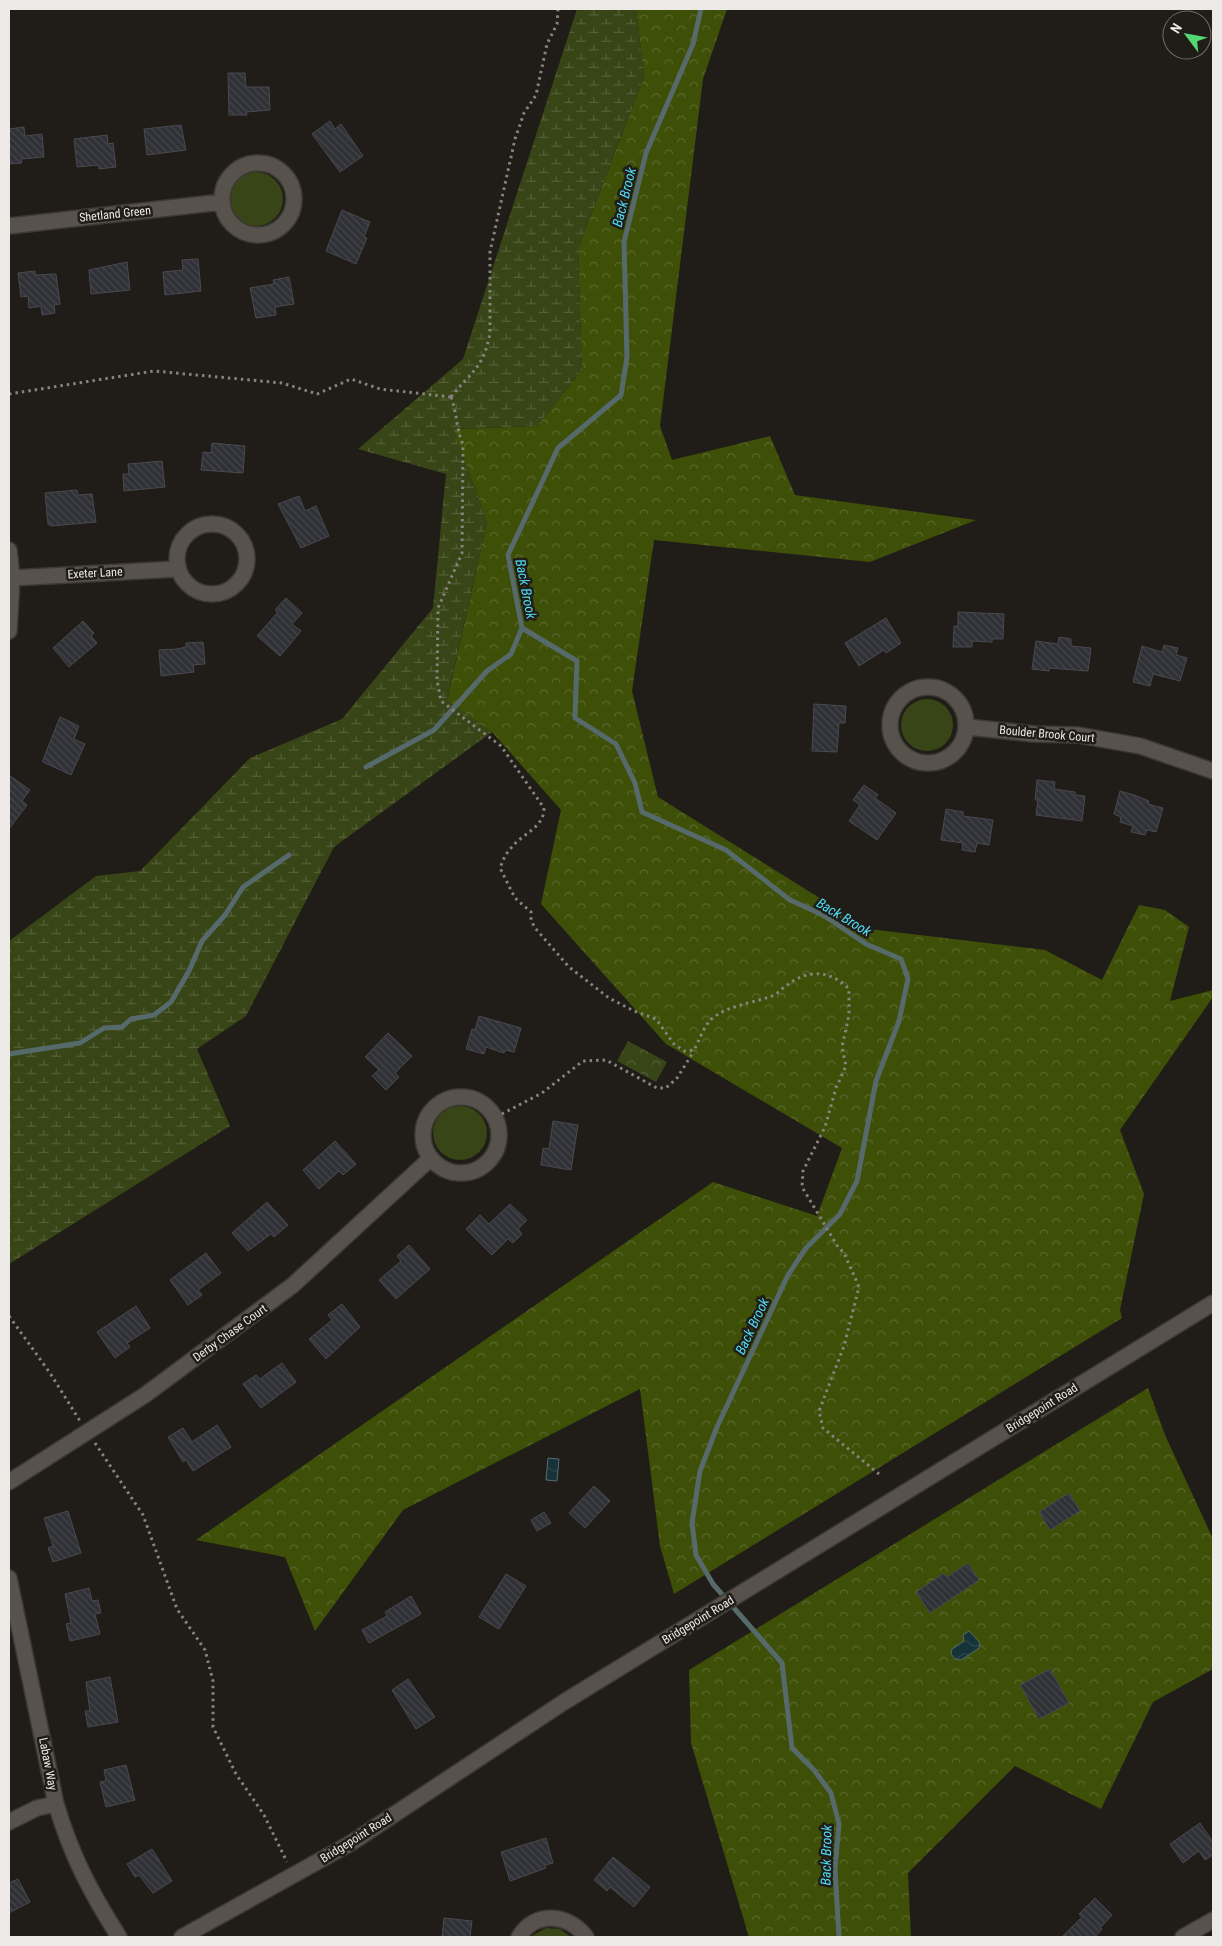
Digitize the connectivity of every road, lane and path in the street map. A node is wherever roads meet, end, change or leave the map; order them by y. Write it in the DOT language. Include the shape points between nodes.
graph roads {
  1 [pos="558,9"];
  2 [pos="222,202"];
  3 [pos="9,226"];
  4 [pos="9,394"];
  5 [pos="451,397"];
  6 [pos="9,550"];
  7 [pos="177,569"];
  8 [pos="12,578"];
  9 [pos="9,631"];
  10 [pos="966,727"];
  11 [pos="1213,771"];
  12 [pos="694,1050"];
  13 [pos="496,1117"];
  14 [pos="430,1158"];
  15 [pos="1213,1303"];
  16 [pos="9,1316"];
  17 [pos="82,1423"];
  18 [pos="93,1440"];
  19 [pos="879,1474"];
  20 [pos="9,1482"];
  21 [pos="9,1578"];
  22 [pos="56,1804"];
  23 [pos="9,1822"];
  24 [pos="294,1876"];
  25 [pos="1213,1920"];
  26 [pos="119,1937"];
  27 [pos="182,1937"];
  28 [pos="519,1937"];
  29 [pos="586,1937"];
  30 [pos="1184,1937"];
  1 -- 5 [label="path" via="557,24 547,44 536,95 524,113 515,139 490,252 488,345 475,373"];
  2 -- 2 [label="street" via="225,214 237,228 266,234 278,229 286,220 294,198 292,186 278,168 256,163 244,165 227,180"];
  2 -- 3 [label="street, Shetland Green"];
  4 -- 5 [label="path" via="154,371 282,383 317,394 351,378 380,388"];
  5 -- 12 [label="path" via="456,429 463,445 462,553 438,608 437,680 444,704 501,746 544,808 540,822 511,847 500,868 515,898 531,912 535,928 569,967 597,990 634,1011 656,1019 674,1044 684,1051"];
  6 -- 8 [label="street"];
  7 -- 7 [label="street" via="190,588 201,594 219,594 235,586 243,577 247,553 243,542 231,530 204,524 189,532 178,546"];
  7 -- 8 [label="street, Exeter Lane"];
  8 -- 9 [label="street"];
  10 -- 10 [label="street" via="966,715 952,694 928,686 916,688 900,699 891,715 890,728 892,740 910,759 935,763 957,750 964,740"];
  10 -- 11 [label="street, Boulder Brook Court" via="1078,735 1140,746"];
  12 -- 13 [label="path" via="677,1078 666,1088 657,1088 606,1060 583,1061 542,1093"];
  12 -- 19 [label="path" via="712,1018 774,996 788,984 810,974 825,973 849,989 849,1015 842,1048 846,1066 825,1127 803,1171 802,1187 844,1254 859,1287 844,1346 819,1410 820,1420 823,1428"];
  13 -- 14 [label="street" via="499,1143 486,1164 475,1170 457,1172 439,1167"];
  13 -- 14 [label="street" via="479,1100 467,1096 442,1101 428,1115 422,1134"];
  14 -- 20 [label="street, Derby Chase Court" via="293,1286 145,1395"];
  15 -- 24 [label="street, Bridgepoint Road" via="564,1702 350,1844"];
  16 -- 17 [label="path"];
  18 -- 24 [label="path" via="143,1515 177,1609 205,1650 213,1681 213,1727 236,1774 264,1815"];
  21 -- 22 [label="street, Labaw Way"];
  22 -- 23 [label="street" via="37,1808"];
  22 -- 26 [label="street, Labaw Way" via="78,1868"];
  24 -- 27 [label="street, Bridgepoint Road"];
  25 -- 30 [label="street"];
  28 -- 29 [label="street" via="532,1923 555,1917 568,1920"];
}
